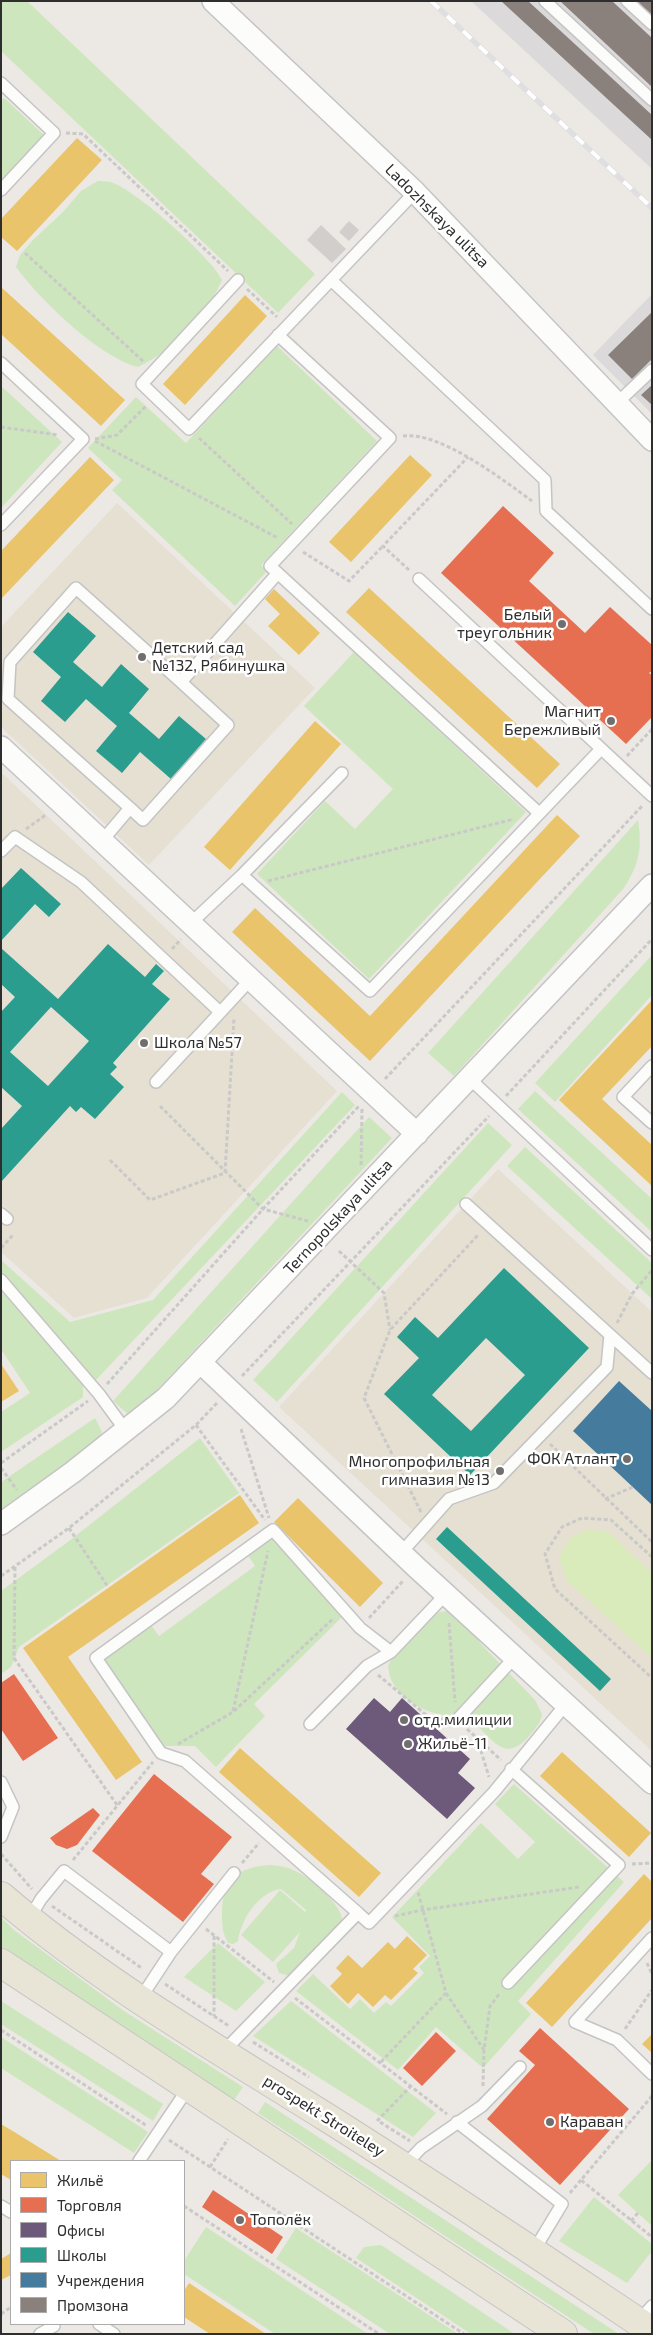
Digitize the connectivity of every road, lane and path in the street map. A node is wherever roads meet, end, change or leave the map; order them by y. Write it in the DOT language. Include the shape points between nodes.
graph roads {
  1 [pos="213,1"];
  2 [pos="545,1"];
  3 [pos="627,1"];
  4 [pos="652,24"];
  5 [pos="1,83"];
  6 [pos="652,100"];
  7 [pos="54,133"];
  8 [pos="1,190"];
  9 [pos="415,192"];
  10 [pos="25,252"];
  11 [pos="238,280"];
  12 [pos="331,280"];
  13 [pos="287,326"];
  14 [pos="278,334"];
  15 [pos="1,363"];
  16 [pos="652,370"];
  17 [pos="153,371"];
  18 [pos="155,396"];
  19 [pos="617,404"];
  20 [pos="1,427"];
  21 [pos="189,429"];
  22 [pos="390,438"];
  23 [pos="83,439"];
  24 [pos="652,440"];
  25 [pos="468,457"];
  26 [pos="546,511"];
  27 [pos="1,525"];
  28 [pos="301,533"];
  29 [pos="290,545"];
  30 [pos="383,546"];
  31 [pos="278,573"];
  32 [pos="419,579"];
  33 [pos="652,609"];
  34 [pos="182,682"];
  35 [pos="652,729"];
  36 [pos="1,747"];
  37 [pos="601,749"];
  38 [pos="618,765"];
  39 [pos="342,773"];
  40 [pos="652,796"];
  41 [pos="67,808"];
  42 [pos="130,808"];
  43 [pos="539,813"];
  44 [pos="15,837"];
  45 [pos="102,841"];
  46 [pos="1,851"];
  47 [pos="242,875"];
  48 [pos="253,885"];
  49 [pos="652,885"];
  50 [pos="192,925"];
  51 [pos="652,939"];
  52 [pos="163,959"];
  53 [pos="251,979"];
  54 [pos="236,995"];
  55 [pos="220,1012"];
  56 [pos="652,1066"];
  57 [pos="469,1078"];
  58 [pos="156,1082"];
  59 [pos="372,1092"];
  60 [pos="160,1106"];
  61 [pos="498,1106"];
  62 [pos="652,1123"];
  63 [pos="417,1134"];
  64 [pos="110,1160"];
  65 [pos="226,1173"];
  66 [pos="361,1193"];
  67 [pos="466,1204"];
  68 [pos="262,1209"];
  69 [pos="308,1222"];
  70 [pos="488,1224"];
  71 [pos="13,1235"];
  72 [pos="1,1248"];
  73 [pos="652,1250"];
  74 [pos="339,1251"];
  75 [pos="350,1262"];
  76 [pos="652,1270"];
  77 [pos="1,1280"];
  78 [pos="390,1330"];
  79 [pos="610,1335"];
  80 [pos="200,1362"];
  81 [pos="652,1373"];
  82 [pos="229,1390"];
  83 [pos="98,1394"];
  84 [pos="196,1425"];
  85 [pos="126,1431"];
  86 [pos="541,1434"];
  87 [pos="1,1463"];
  88 [pos="1,1468"];
  89 [pos="633,1487"];
  90 [pos="18,1490"];
  91 [pos="605,1499"];
  92 [pos="1,1524"];
  93 [pos="426,1524"];
  94 [pos="70,1528"];
  95 [pos="273,1530"];
  96 [pos="652,1542"];
  97 [pos="652,1557"];
  98 [pos="409,1560"];
  99 [pos="16,1566"];
  100 [pos="1,1576"];
  101 [pos="108,1587"];
  102 [pos="446,1594"];
  103 [pos="344,1609"];
  104 [pos="360,1628"];
  105 [pos="391,1652"];
  106 [pos="515,1658"];
  107 [pos="367,1666"];
  108 [pos="652,1678"];
  109 [pos="566,1704"];
  110 [pos="457,1720"];
  111 [pos="310,1724"];
  112 [pos="477,1737"];
  113 [pos="161,1753"];
  114 [pos="511,1769"];
  115 [pos="1,1782"];
  116 [pos="652,1783"];
  117 [pos="494,1792"];
  118 [pos="117,1805"];
  119 [pos="267,1833"];
  120 [pos="1,1837"];
  121 [pos="652,1864"];
  122 [pos="619,1865"];
  123 [pos="64,1871"];
  124 [pos="234,1873"];
  125 [pos="414,1877"];
  126 [pos="599,1884"];
  127 [pos="1,1896"];
  128 [pos="422,1910"];
  129 [pos="358,1913"];
  130 [pos="29,1919"];
  131 [pos="195,1921"];
  132 [pos="369,1923"];
  133 [pos="214,1936"];
  134 [pos="652,1938"];
  135 [pos="171,1952"];
  136 [pos="1,1963"];
  137 [pos="508,1983"];
  138 [pos="285,1990"];
  139 [pos="652,1990"];
  140 [pos="446,1993"];
  141 [pos="140,1999"];
  142 [pos="214,2016"];
  143 [pos="1,2030"];
  144 [pos="617,2040"];
  145 [pos="484,2050"];
  146 [pos="223,2052"];
  147 [pos="381,2062"];
  148 [pos="520,2067"];
  149 [pos="652,2074"];
  150 [pos="189,2086"];
  151 [pos="411,2086"];
  152 [pos="652,2096"];
  153 [pos="482,2106"];
  154 [pos="377,2120"];
  155 [pos="457,2122"];
  156 [pos="158,2133"];
  157 [pos="140,2160"];
  158 [pos="404,2166"];
  159 [pos="185,2207"];
  160 [pos="638,2213"];
  161 [pos="631,2221"];
  162 [pos="652,2237"];
  163 [pos="533,2252"];
  164 [pos="647,2320"];
  165 [pos="100,2325"];
  166 [pos="55,2328"];
  167 [pos="40,2334"];
  168 [pos="114,2334"];
  169 [pos="379,2334"];
  170 [pos="464,2334"];
  171 [pos="563,2334"];
  1 -- 9 [label="street, Ladozhskaya ulitsa"];
  2 -- 6 [label="lane"];
  3 -- 4 [label="lane"];
  5 -- 7 [label="lane"];
  7 -- 8 [label="lane"];
  7 -- 11 [label="path" via="83,134"];
  9 -- 12 [label="lane" via="384,216"];
  9 -- 19 [label="street, Ladozhskaya ulitsa"];
  10 -- 17 [label="path"];
  11 -- 13 [label="path"];
  11 -- 17 [label="lane"];
  12 -- 13 [label="lane"];
  12 -- 26 [label="lane" via="545,480"];
  13 -- 14 [label="lane"];
  14 -- 21 [label="lane"];
  14 -- 22 [label="lane"];
  15 -- 23 [label="lane"];
  16 -- 19 [label="lane"];
  17 -- 18 [label="lane" via="142,384"];
  18 -- 21 [label="lane"];
  18 -- 29 [label="path" via="117,435 92,439"];
  19 -- 24 [label="street, Ladozhskaya ulitsa"];
  20 -- 23 [label="path"];
  21 -- 28 [label="path"];
  22 -- 25 [label="path" via="407,435 439,443"];
  22 -- 28 [label="lane"];
  23 -- 27 [label="lane"];
  25 -- 26 [label="path"];
  25 -- 30 [label="path"];
  26 -- 33 [label="lane"];
  28 -- 29 [label="lane"];
  29 -- 30 [label="path" via="349,581"];
  29 -- 31 [label="lane" via="270,566"];
  30 -- 32 [label="path"];
  31 -- 34 [label="lane"];
  31 -- 43 [label="lane"];
  32 -- 37 [label="lane"];
  34 -- 42 [label="lane" via="228,725 143,820"];
  34 -- 42 [label="lane" via="76,588 10,662 8,698"];
  35 -- 38 [label="path"];
  36 -- 41 [label="street"];
  37 -- 38 [label="lane"];
  37 -- 43 [label="lane"];
  38 -- 40 [label="lane"];
  39 -- 47 [label="lane"];
  40 -- 59 [label="path"];
  41 -- 44 [label="path" via="46,815"];
  41 -- 45 [label="street"];
  42 -- 45 [label="lane"];
  43 -- 48 [label="path"];
  43 -- 48 [label="lane" via="370,991"];
  44 -- 46 [label="lane"];
  44 -- 52 [label="lane" via="81,882"];
  45 -- 50 [label="street"];
  47 -- 48 [label="lane"];
  47 -- 50 [label="lane"];
  49 -- 57 [label="street, Ternopolskaya ulitsa"];
  50 -- 52 [label="path"];
  50 -- 53 [label="street"];
  51 -- 61 [label="path"];
  52 -- 55 [label="lane"];
  53 -- 54 [label="lane"];
  53 -- 59 [label="street"];
  54 -- 55 [label="lane"];
  54 -- 65 [label="path"];
  55 -- 58 [label="lane"];
  56 -- 62 [label="lane" via="623,1097"];
  57 -- 61 [label="lane"];
  57 -- 63 [label="street, Ternopolskaya ulitsa"];
  59 -- 63 [label="street"];
  60 -- 65 [label="path"];
  61 -- 73 [label="lane"];
  61 -- 75 [label="path"];
  63 -- 66 [label="street, Ternopolskaya ulitsa"];
  64 -- 65 [label="path" via="150,1200"];
  65 -- 68 [label="path"];
  66 -- 68 [label="path" via="362,1103"];
  66 -- 80 [label="street, Ternopolskaya ulitsa"];
  67 -- 70 [label="lane"];
  68 -- 69 [label="path"];
  68 -- 83 [label="path"];
  70 -- 78 [label="path"];
  70 -- 79 [label="lane"];
  71 -- 72 [label="path"];
  74 -- 75 [label="path"];
  75 -- 78 [label="path" via="384,1293"];
  75 -- 82 [label="path"];
  76 -- 79 [label="path" via="632,1294"];
  77 -- 83 [label="lane"];
  78 -- 93 [label="path" via="364,1398"];
  79 -- 81 [label="lane"];
  79 -- 86 [label="lane" via="606,1366"];
  80 -- 82 [label="street"];
  80 -- 85 [label="street, Ternopolskaya ulitsa" via="166,1398"];
  82 -- 84 [label="path"];
  82 -- 98 [label="street"];
  83 -- 85 [label="lane"];
  83 -- 87 [label="path"];
  84 -- 94 [label="path"];
  84 -- 95 [label="path"];
  85 -- 92 [label="street, Ternopolskaya ulitsa"];
  86 -- 91 [label="path"];
  86 -- 93 [label="lane" via="494,1483 449,1499"];
  88 -- 90 [label="path"];
  89 -- 91 [label="path"];
  91 -- 96 [label="path"];
  93 -- 98 [label="lane"];
  94 -- 99 [label="path"];
  94 -- 101 [label="path"];
  95 -- 103 [label="lane"];
  95 -- 113 [label="lane" via="96,1658"];
  97 -- 108 [label="path" via="611,1520 582,1518 562,1527 545,1554 555,1590"];
  98 -- 102 [label="street"];
  98 -- 104 [label="path"];
  99 -- 100 [label="path"];
  99 -- 118 [label="path" via="14,1658"];
  102 -- 105 [label="lane"];
  102 -- 106 [label="street"];
  102 -- 110 [label="path"];
  103 -- 104 [label="lane"];
  103 -- 113 [label="path" via="232,1712"];
  104 -- 105 [label="lane"];
  105 -- 107 [label="lane"];
  106 -- 109 [label="street"];
  106 -- 110 [label="lane"];
  107 -- 110 [label="path" via="431,1719"];
  107 -- 111 [label="lane"];
  109 -- 114 [label="lane"];
  109 -- 116 [label="street"];
  110 -- 112 [label="path"];
  112 -- 114 [label="path"];
  112 -- 117 [label="path"];
  113 -- 118 [label="path"];
  113 -- 119 [label="lane" via="184,1761"];
  114 -- 117 [label="lane"];
  114 -- 122 [label="lane"];
  115 -- 120 [label="lane" via="13,1807"];
  117 -- 125 [label="lane"];
  118 -- 123 [label="path"];
  119 -- 124 [label="path"];
  119 -- 129 [label="lane"];
  121 -- 122 [label="path"];
  122 -- 126 [label="lane"];
  123 -- 130 [label="lane"];
  123 -- 135 [label="lane"];
  124 -- 131 [label="lane"];
  125 -- 128 [label="path"];
  125 -- 132 [label="lane"];
  126 -- 128 [label="path"];
  126 -- 137 [label="lane"];
  127 -- 130 [label="main road, prospekt Stroiteley"];
  128 -- 132 [label="path"];
  128 -- 140 [label="path"];
  129 -- 132 [label="lane"];
  129 -- 138 [label="lane"];
  130 -- 141 [label="main road, prospekt Stroiteley"];
  131 -- 133 [label="path"];
  131 -- 135 [label="lane"];
  133 -- 138 [label="path"];
  133 -- 142 [label="path"];
  134 -- 144 [label="lane" via="575,2022"];
  135 -- 141 [label="lane"];
  136 -- 150 [label="main road"];
  137 -- 145 [label="path" via="490,2006"];
  138 -- 146 [label="lane"];
  138 -- 147 [label="path"];
  139 -- 144 [label="path"];
  140 -- 145 [label="path"];
  140 -- 147 [label="path"];
  141 -- 146 [label="main road, prospekt Stroiteley"];
  143 -- 156 [label="path"];
  144 -- 149 [label="lane"];
  145 -- 153 [label="path"];
  146 -- 158 [label="main road, prospekt Stroiteley"];
  147 -- 151 [label="path"];
  148 -- 153 [label="lane"];
  150 -- 156 [label="lane"];
  150 -- 171 [label="main road"];
  151 -- 154 [label="path"];
  151 -- 155 [label="path"];
  152 -- 161 [label="path" via="581,2180"];
  153 -- 155 [label="lane"];
  155 -- 158 [label="lane" via="421,2148"];
  155 -- 163 [label="lane" via="562,2204"];
  156 -- 157 [label="lane"];
  156 -- 170 [label="path"];
  158 -- 163 [label="main road, prospekt Stroiteley"];
  159 -- 169 [label="path"];
  160 -- 161 [label="path"];
  161 -- 162 [label="path"];
  163 -- 164 [label="main road, prospekt Stroiteley"];
  165 -- 168 [label="lane"];
  166 -- 167 [label="lane"];
}
